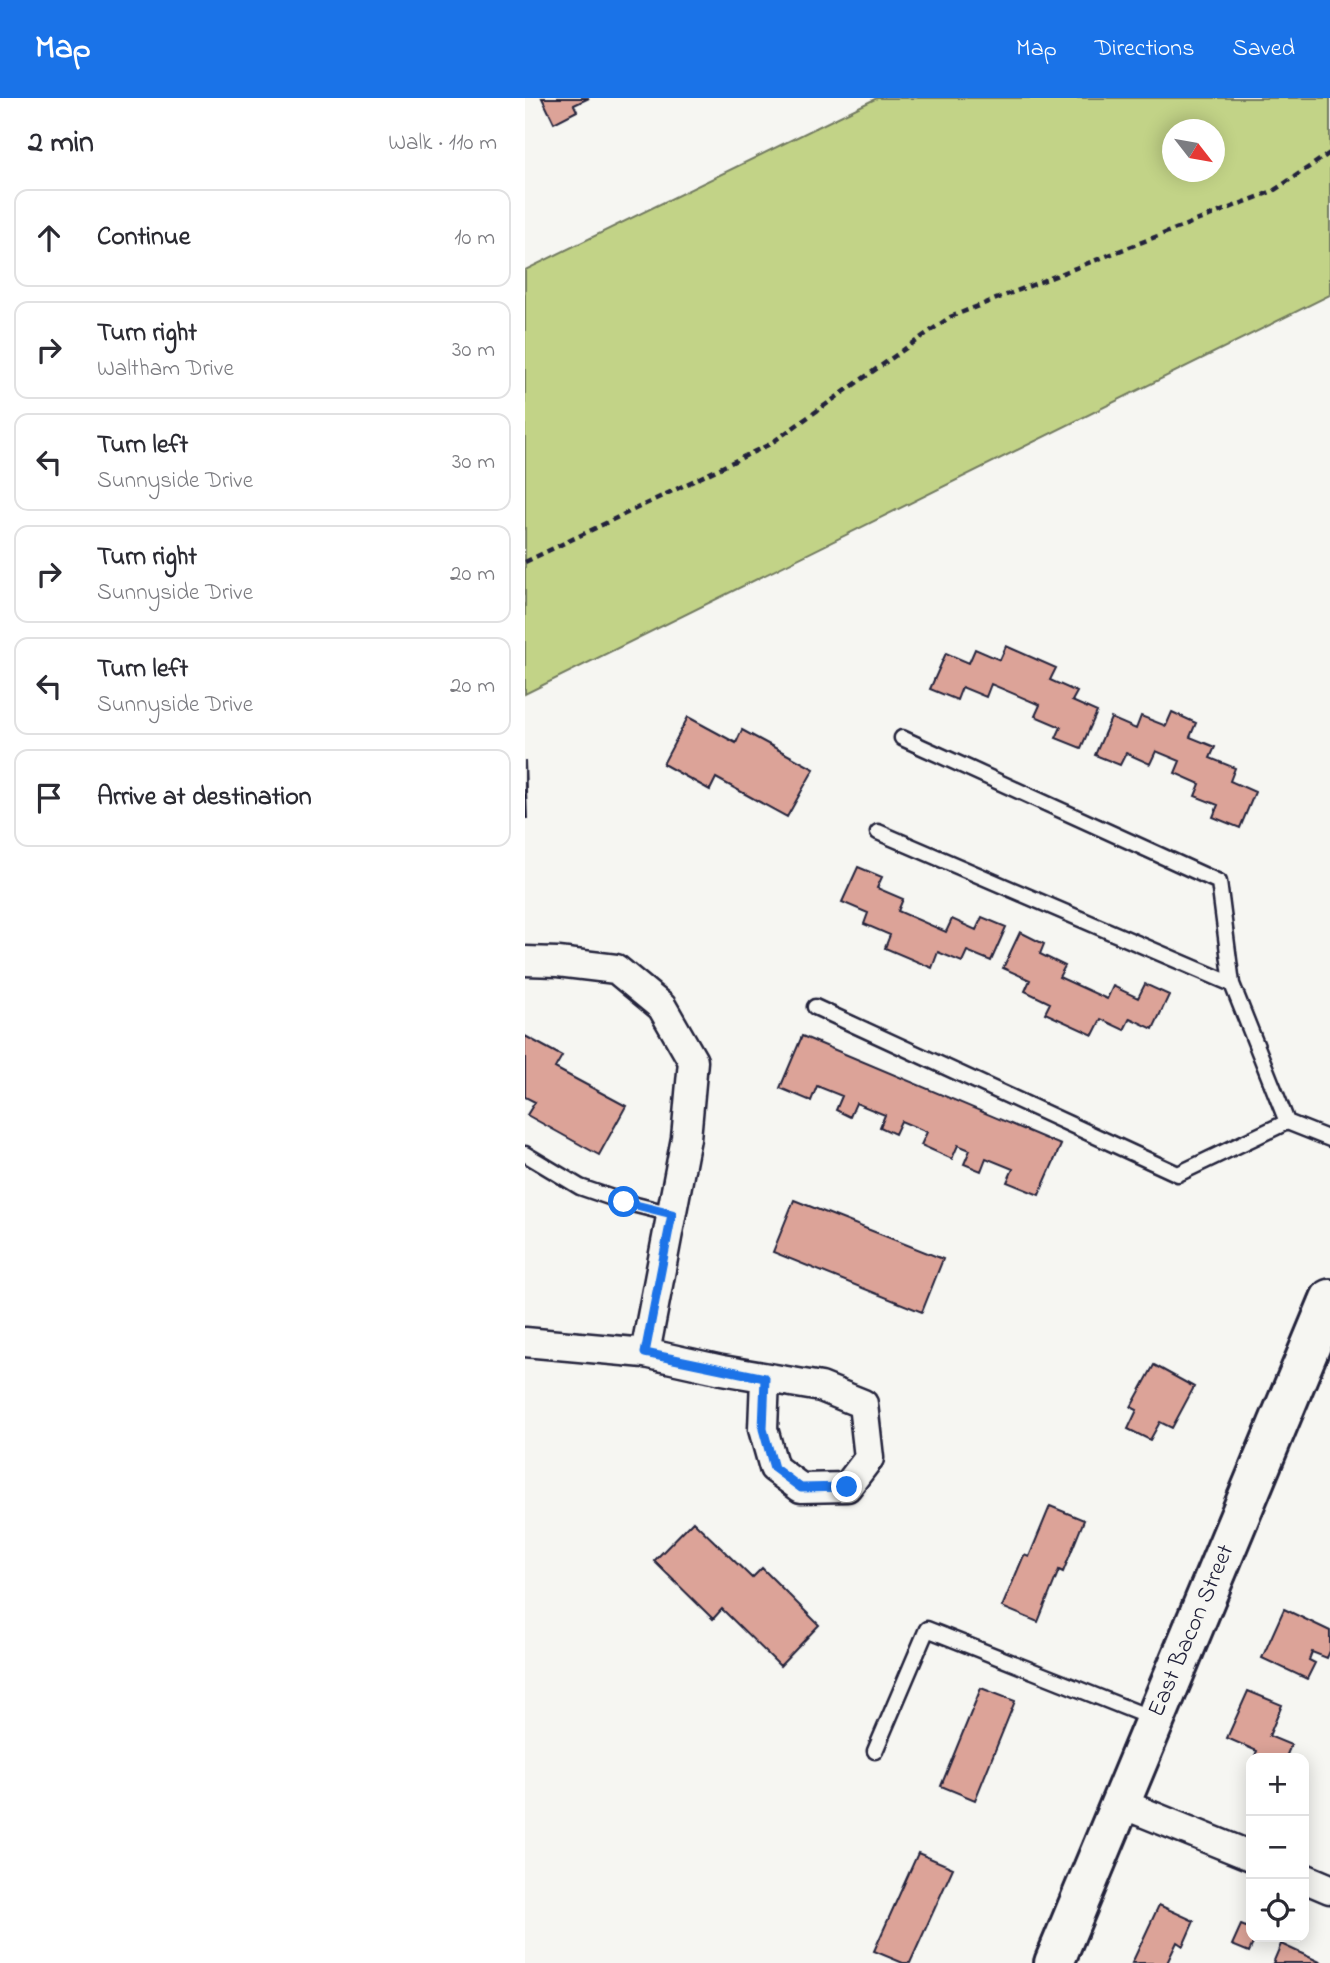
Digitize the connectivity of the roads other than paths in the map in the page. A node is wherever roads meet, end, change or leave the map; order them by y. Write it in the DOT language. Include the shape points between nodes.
graph roads {
  1 [pos="902,738"];
  2 [pos="878,832"];
  3 [pos="525,961"];
  4 [pos="1232,984"];
  5 [pos="815,1007"];
  6 [pos="1287,1122"];
  7 [pos="1330,1139"];
  8 [pos="525,1154"];
  9 [pos="672,1214"];
  10 [pos="1330,1299"];
  11 [pos="525,1342"];
  12 [pos="645,1353"];
  13 [pos="765,1378"];
  14 [pos="1155,1720"];
  15 [pos="876,1751"];
  16 [pos="1120,1803"];
  17 [pos="1246,1854"];
  18 [pos="1306,1879"];
  19 [pos="1330,1889"];
  20 [pos="1054,1963"];
  1 -- 4 [label="lane" via="1219,881"];
  2 -- 4 [label="lane"];
  3 -- 9 [label="street" via="616,969 661,1007 693,1060 686,1138"];
  4 -- 6 [label="lane"];
  5 -- 6 [label="lane" via="1178,1174"];
  6 -- 7 [label="lane"];
  8 -- 9 [label="lane" via="580,1187"];
  9 -- 12 [label="street"];
  10 -- 14 [label="main road, East Bacon Street"];
  11 -- 12 [label="street"];
  12 -- 13 [label="street"];
  13 -- 13 [label="street" via="821,1387 863,1404 869,1458 847,1487 801,1488 774,1468 763,1429"];
  14 -- 15 [label="lane" via="927,1629"];
  14 -- 16 [label="main road, East Bacon Street"];
  16 -- 17 [label="street"];
  16 -- 20 [label="main road, East Bacon Street"];
  18 -- 19 [label="street"];
}
